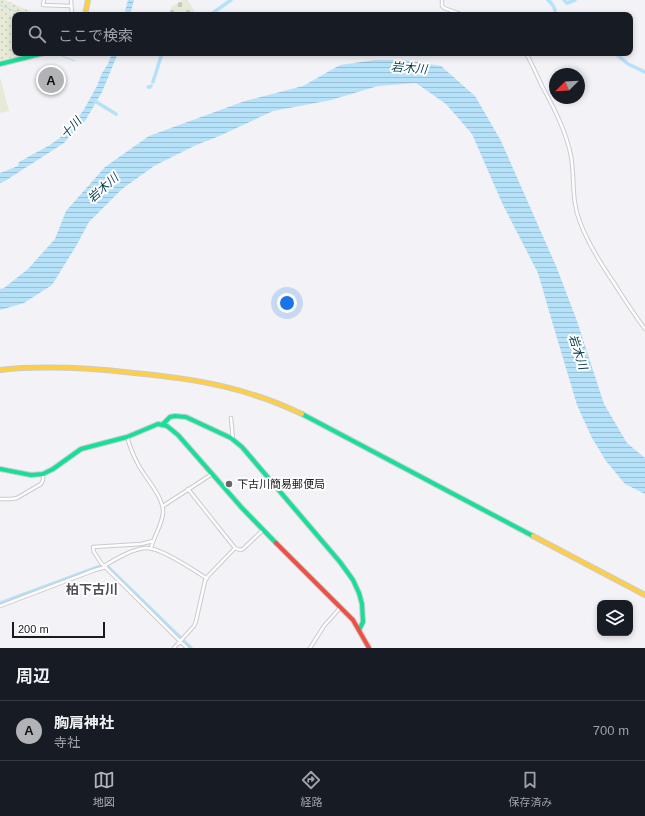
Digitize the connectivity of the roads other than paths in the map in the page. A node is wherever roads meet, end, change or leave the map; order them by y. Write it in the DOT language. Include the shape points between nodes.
graph roads {
  1 [pos="44,0"];
  2 [pos="71,0"];
  3 [pos="88,0"];
  4 [pos="442,0"];
  5 [pos="71,6"];
  6 [pos="72,12"];
  7 [pos="86,12"];
  8 [pos="455,12"];
  9 [pos="32,56"];
  10 [pos="528,56"];
  11 [pos="0,64"];
  12 [pos="645,329"];
  13 [pos="0,370"];
  14 [pos="231,418"];
  15 [pos="163,424"];
  16 [pos="127,436"];
  17 [pos="233,440"];
  18 [pos="0,469"];
  19 [pos="43,474"];
  20 [pos="212,474"];
  21 [pos="188,489"];
  22 [pos="0,499"];
  23 [pos="163,506"];
  24 [pos="263,530"];
  25 [pos="153,541"];
  26 [pos="152,548"];
  27 [pos="235,548"];
  28 [pos="105,566"];
  29 [pos="206,578"];
  30 [pos="645,595"];
  31 [pos="0,606"];
  32 [pos="340,608"];
  33 [pos="359,630"];
  34 [pos="181,640"];
  35 [pos="174,648"];
  36 [pos="187,648"];
  37 [pos="310,648"];
  38 [pos="369,648"];
  1 -- 5 [label="street" via="43,5"];
  2 -- 5 [label="street"];
  3 -- 7 [label="street"];
  4 -- 8 [label="street" via="444,8"];
  5 -- 6 [label="street"];
  9 -- 11 [label="street"];
  10 -- 12 [label="street" via="564,133 571,156 575,208 585,235 603,268"];
  13 -- 30 [label="street" via="96,369 169,376 220,385 257,396 308,417"];
  14 -- 17 [label="street"];
  15 -- 16 [label="street"];
  15 -- 17 [label="street" via="170,417 186,417"];
  15 -- 20 [label="street" via="171,428"];
  16 -- 19 [label="street" via="82,450"];
  16 -- 23 [label="street" via="138,466"];
  17 -- 33 [label="street" via="252,458 353,580 362,604 363,622"];
  18 -- 19 [label="street" via="31,475"];
  19 -- 22 [label="street" via="41,484 17,498"];
  20 -- 21 [label="street"];
  20 -- 24 [label="street"];
  21 -- 23 [label="street"];
  21 -- 27 [label="street"];
  23 -- 25 [label="street" via="160,528"];
  24 -- 27 [label="street" via="243,549"];
  24 -- 32 [label="street"];
  25 -- 26 [label="street"];
  25 -- 28 [label="street" via="92,547"];
  26 -- 28 [label="street" via="132,552"];
  26 -- 29 [label="street"];
  27 -- 29 [label="street"];
  28 -- 31 [label="street"];
  28 -- 34 [label="street"];
  29 -- 34 [label="street" via="194,626"];
  32 -- 33 [label="street"];
  32 -- 37 [label="street"];
  33 -- 38 [label="street"];
  34 -- 35 [label="street"];
  34 -- 36 [label="street"];
}
